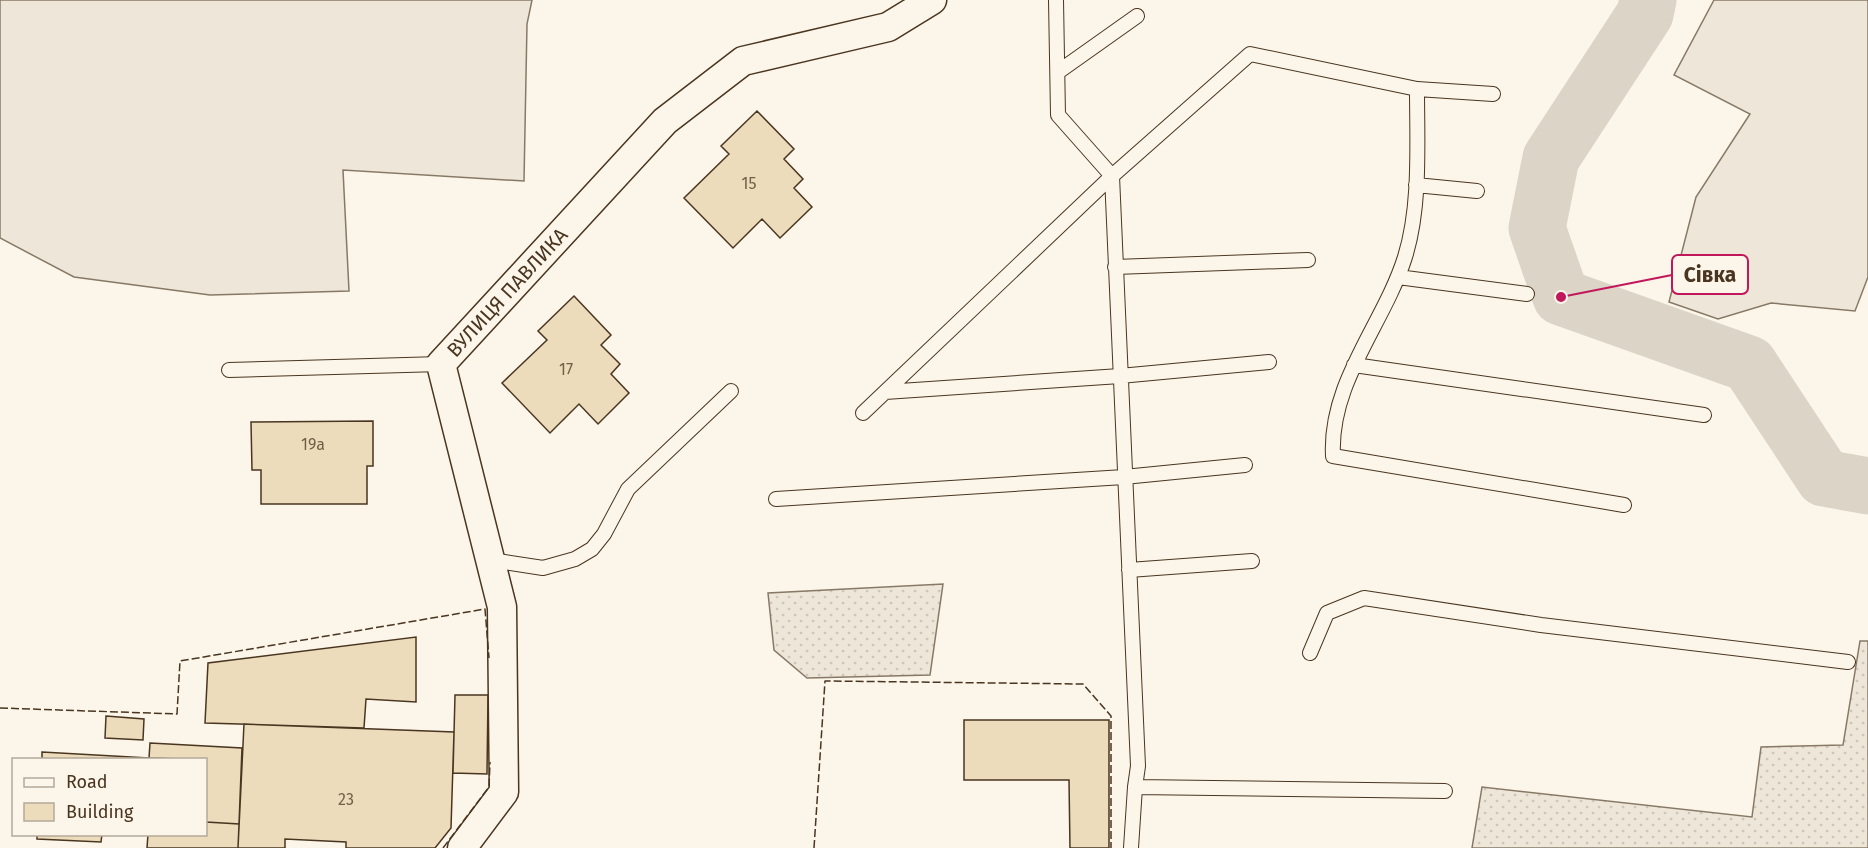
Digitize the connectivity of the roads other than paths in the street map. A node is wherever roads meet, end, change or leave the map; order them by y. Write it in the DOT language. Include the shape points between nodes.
graph roads {
  1 [pos="932,0"];
  2 [pos="1056,0"];
  3 [pos="1137,16"];
  4 [pos="1058,72"];
  5 [pos="1417,89"];
  6 [pos="1493,94"];
  7 [pos="1112,176"];
  8 [pos="1416,186"];
  9 [pos="1477,191"];
  10 [pos="1308,260"];
  11 [pos="1115,267"];
  12 [pos="1398,277"];
  13 [pos="1527,294"];
  14 [pos="1269,362"];
  15 [pos="441,364"];
  16 [pos="1354,365"];
  17 [pos="229,370"];
  18 [pos="1120,376"];
  19 [pos="731,391"];
  20 [pos="885,392"];
  21 [pos="863,414"];
  22 [pos="1704,415"];
  23 [pos="1245,465"];
  24 [pos="1124,477"];
  25 [pos="776,499"];
  26 [pos="1624,505"];
  27 [pos="491,560"];
  28 [pos="1252,561"];
  29 [pos="1129,570"];
  30 [pos="1311,654"];
  31 [pos="1848,662"];
  32 [pos="1135,787"];
  33 [pos="1444,791"];
  34 [pos="462,848"];
  35 [pos="1131,848"];
  1 -- 15 [label="street, ВУЛИЦЯ ПАВЛИКА" via="888,27 743,61 665,121"];
  2 -- 4 [label="lane"];
  3 -- 4 [label="lane"];
  4 -- 7 [label="lane" via="1059,115"];
  5 -- 6 [label="lane"];
  5 -- 7 [label="lane" via="1250,54"];
  5 -- 8 [label="lane"];
  7 -- 11 [label="lane"];
  7 -- 20 [label="lane"];
  8 -- 9 [label="lane"];
  8 -- 12 [label="lane" via="1410,238"];
  10 -- 11 [label="lane"];
  11 -- 18 [label="lane"];
  12 -- 13 [label="lane"];
  12 -- 16 [label="lane"];
  14 -- 18 [label="lane"];
  15 -- 17 [label="lane"];
  15 -- 27 [label="street, ВУЛИЦЯ ПАВЛИКА"];
  16 -- 22 [label="lane"];
  16 -- 26 [label="lane" via="1335,417 1333,456"];
  18 -- 20 [label="lane"];
  18 -- 24 [label="lane"];
  19 -- 27 [label="lane" via="628,489 592,549 575,559 543,568"];
  20 -- 21 [label="lane"];
  23 -- 24 [label="lane"];
  24 -- 25 [label="lane"];
  24 -- 29 [label="lane"];
  27 -- 34 [label="street, ВУЛИЦЯ ПАВЛИКА" via="502,607 504,792"];
  28 -- 29 [label="lane"];
  29 -- 32 [label="lane" via="1138,766"];
  30 -- 31 [label="lane" via="1327,613 1364,598 1541,625"];
  32 -- 33 [label="lane"];
  32 -- 35 [label="lane"];
}
